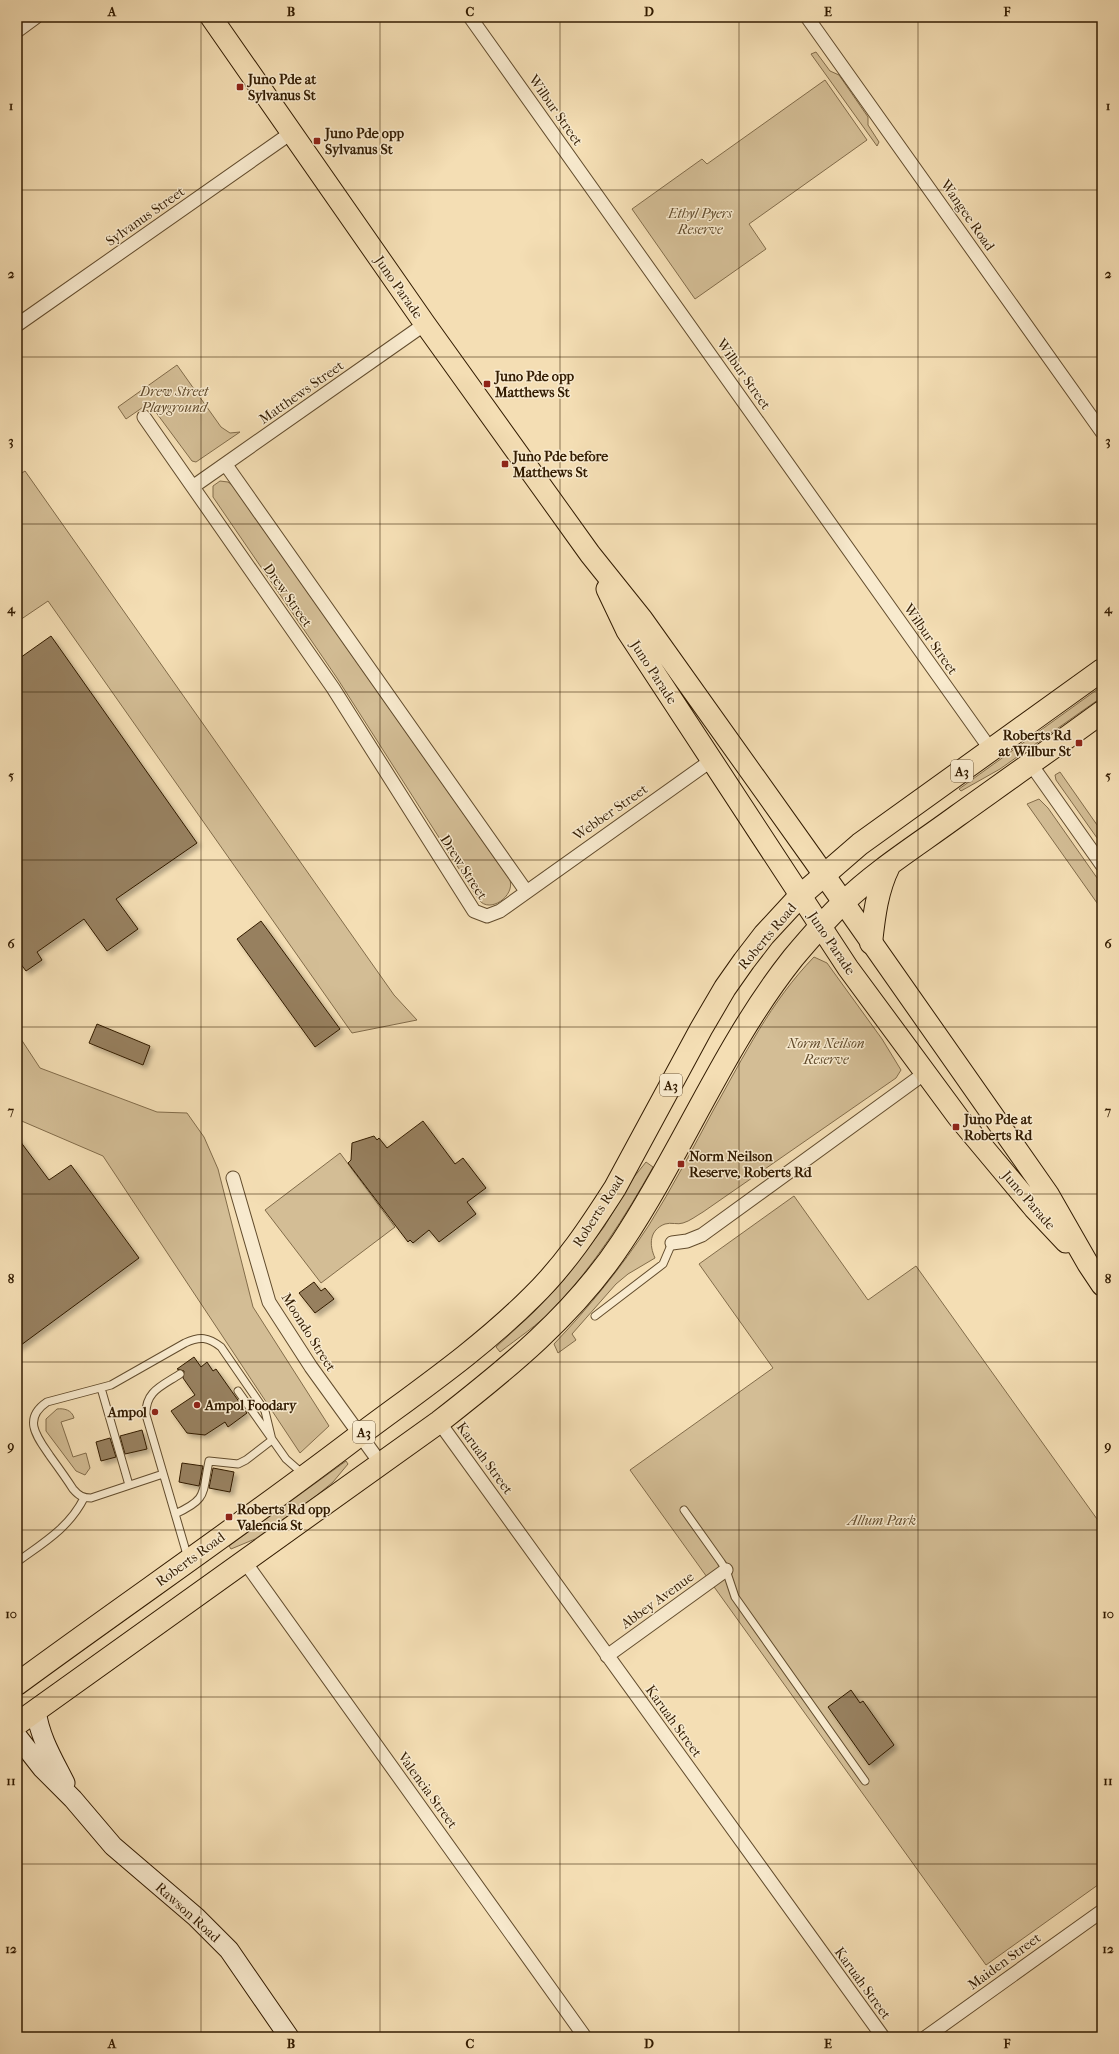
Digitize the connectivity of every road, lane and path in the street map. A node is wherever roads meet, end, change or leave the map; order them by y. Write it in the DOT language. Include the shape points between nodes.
graph roads {
  1 [pos="36,17"];
  2 [pos="211,17"];
  3 [pos="470,17"];
  4 [pos="807,17"];
  5 [pos="17,31"];
  6 [pos="292,133"];
  7 [pos="425,324"];
  8 [pos="17,325"];
  9 [pos="144,417"];
  10 [pos="1102,432"];
  11 [pos="226,464"];
  12 [pos="194,486"];
  13 [pos="590,554"];
  14 [pos="1102,670"];
  15 [pos="1102,712"];
  16 [pos="991,750"];
  17 [pos="712,760"];
  18 [pos="1030,763"];
  19 [pos="890,865"];
  20 [pos="1102,865"];
  21 [pos="823,874"];
  22 [pos="526,891"];
  23 [pos="800,896"];
  24 [pos="843,903"];
  25 [pos="820,927"];
  26 [pos="871,943"];
  27 [pos="925,1073"];
  28 [pos="233,1178"];
  29 [pos="672,1243"];
  30 [pos="1088,1264"];
  31 [pos="1102,1285"];
  32 [pos="595,1316"];
  33 [pos="180,1374"];
  34 [pos="101,1388"];
  35 [pos="238,1391"];
  36 [pos="440,1422"];
  37 [pos="360,1435"];
  38 [pos="272,1440"];
  39 [pos="381,1464"];
  40 [pos="163,1474"];
  41 [pos="306,1476"];
  42 [pos="129,1485"];
  43 [pos="84,1498"];
  44 [pos="684,1510"];
  45 [pos="175,1514"];
  46 [pos="189,1560"];
  47 [pos="17,1562"];
  48 [pos="244,1562"];
  49 [pos="726,1570"];
  50 [pos="607,1656"];
  51 [pos="26,1671"];
  52 [pos="17,1684"];
  53 [pos="36,1711"];
  54 [pos="17,1724"];
  55 [pos="17,1736"];
  56 [pos="864,1780"];
  57 [pos="73,1799"];
  58 [pos="1102,1911"];
  59 [pos="289,2037"];
  60 [pos="584,2037"];
  61 [pos="882,2037"];
  62 [pos="926,2037"];
  1 -- 5 [label="street"];
  2 -- 6 [label="main road, Juno Parade"];
  3 -- 16 [label="street, Wilbur Street"];
  4 -- 10 [label="street, Wangee Road"];
  6 -- 7 [label="main road, Juno Parade"];
  6 -- 8 [label="street, Sylvanus Street"];
  7 -- 11 [label="street, Matthews Street"];
  7 -- 13 [label="main road, Juno Parade"];
  9 -- 12 [label="street, Drew Street"];
  11 -- 12 [label="street, Matthews Street"];
  11 -- 22 [label="street, Drew Street"];
  12 -- 22 [label="street, Drew Street" via="333,688 470,907 480,914 494,914"];
  13 -- 17 [label="main road, Juno Parade" via="627,631"];
  13 -- 21 [label="main road, Juno Parade" via="642,619"];
  14 -- 16 [label="highway, Roberts Road / A3"];
  15 -- 18 [label="highway, A3"];
  16 -- 21 [label="highway, Roberts Road / A3" via="860,844"];
  17 -- 22 [label="street, Webber Street"];
  17 -- 23 [label="main road, Juno Parade"];
  18 -- 19 [label="highway, A3"];
  18 -- 20 [label="street"];
  19 -- 24 [label="highway, A3"];
  19 -- 26 [label="highway" via="877,898"];
  21 -- 23 [label="highway, Roberts Road / A3"];
  21 -- 24 [label="main road, Juno Parade"];
  23 -- 25 [label="main road, Juno Parade"];
  23 -- 37 [label="highway, Roberts Road / A3" via="764,935 725,988 615,1188 576,1246 533,1296 498,1329"];
  24 -- 25 [label="highway, A3"];
  24 -- 26 [label="main road, Juno Parade"];
  25 -- 27 [label="main road, Juno Parade"];
  25 -- 36 [label="highway, A3" via="753,1016 620,1245 573,1305 534,1345"];
  26 -- 30 [label="main road, Juno Parade" via="1048,1194"];
  27 -- 29 [label="street" via="702,1235"];
  27 -- 30 [label="main road, Juno Parade" via="1034,1208"];
  28 -- 37 [label="street, Moondo Street" via="270,1302 311,1367"];
  29 -- 32 [label="lane" via="663,1264"];
  30 -- 31 [label="main road, Juno Parade"];
  33 -- 40 [label="lane" via="151,1394 146,1406 146,1415"];
  34 -- 38 [label="lane" via="120,1381 195,1338 205,1337 221,1347 265,1411"];
  34 -- 42 [label="lane"];
  34 -- 43 [label="lane" via="47,1402 34,1416 33,1424 37,1438 73,1490"];
  35 -- 38 [label="lane"];
  36 -- 39 [label="highway, A3"];
  36 -- 50 [label="street, Karuah Street"];
  37 -- 39 [label="street, Moondo Street"];
  37 -- 41 [label="highway, Roberts Road / A3"];
  38 -- 41 [label="lane" via="286,1459"];
  38 -- 45 [label="lane" via="238,1464 209,1461 202,1494 198,1501"];
  39 -- 48 [label="highway, A3"];
  40 -- 42 [label="lane"];
  40 -- 45 [label="lane"];
  41 -- 46 [label="highway, Roberts Road / A3"];
  42 -- 43 [label="lane"];
  43 -- 47 [label="lane" via="65,1527"];
  44 -- 49 [label="lane"];
  45 -- 46 [label="lane"];
  46 -- 51 [label="highway, Roberts Road / A3"];
  48 -- 53 [label="highway, A3"];
  48 -- 60 [label="street, Valencia Street"];
  49 -- 50 [label="street, Abbey Avenue"];
  49 -- 56 [label="lane" via="735,1597"];
  50 -- 61 [label="street, Karuah Street"];
  51 -- 52 [label="highway, Roberts Road / A3"];
  53 -- 54 [label="highway, A3"];
  53 -- 57 [label="main road, Rawson Road" via="44,1742"];
  55 -- 57 [label="main road, Rawson Road" via="42,1768"];
  57 -- 59 [label="main road, Rawson Road" via="113,1846 196,1917 225,1946"];
  58 -- 62 [label="street, Maiden Street"];
}
